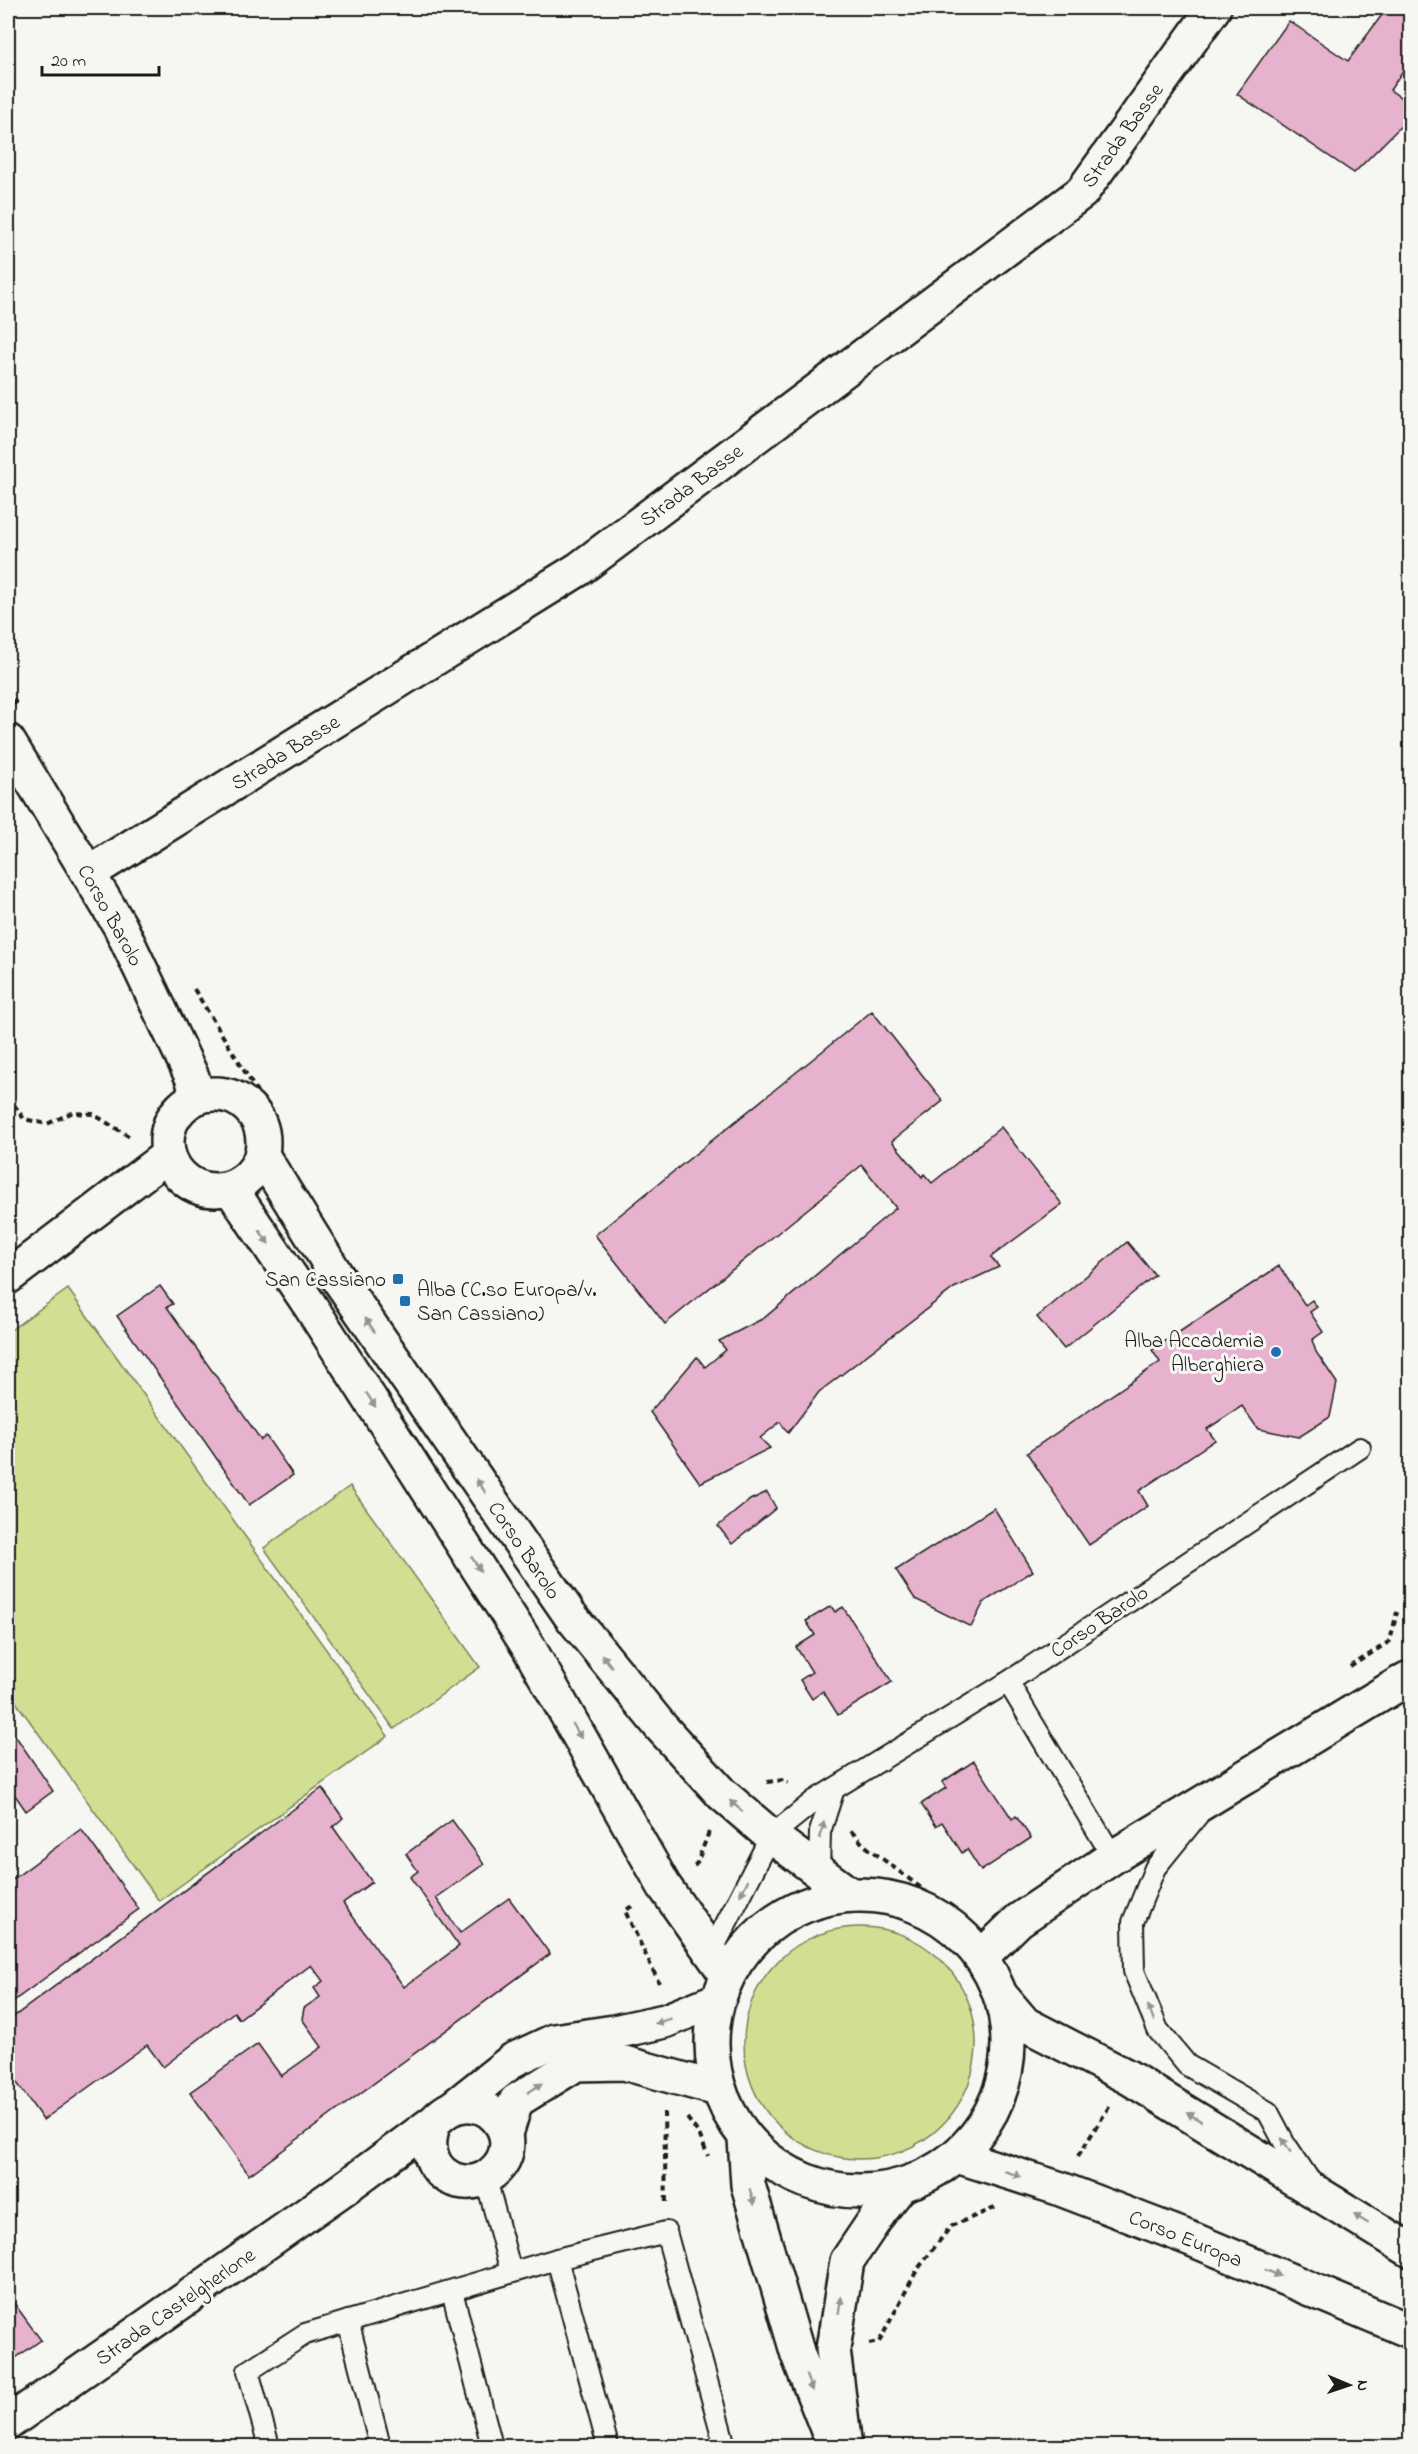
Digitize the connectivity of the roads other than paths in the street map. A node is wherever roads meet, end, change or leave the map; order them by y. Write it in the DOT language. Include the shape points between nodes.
graph roads {
  1 [pos="1214,8"];
  2 [pos="8,741"];
  3 [pos="89,873"];
  4 [pos="198,1097"];
  5 [pos="262,1155"];
  6 [pos="162,1160"];
  7 [pos="231,1189"];
  8 [pos="8,1277"];
  9 [pos="1360,1448"];
  10 [pos="1409,1679"];
  11 [pos="1008,1682"];
  12 [pos="1208,1801"];
  13 [pos="820,1807"];
  14 [pos="771,1836"];
  15 [pos="1113,1857"];
  16 [pos="819,1872"];
  17 [pos="849,1894"];
  18 [pos="987,1951"];
  19 [pos="718,1976"];
  20 [pos="1002,1997"];
  21 [pos="718,2089"];
  22 [pos="445,2114"];
  23 [pos="506,2134"];
  24 [pos="745,2139"];
  25 [pos="957,2156"];
  26 [pos="439,2169"];
  27 [pos="486,2179"];
  28 [pos="900,2187"];
  29 [pos="343,2189"];
  30 [pos="1319,2193"];
  31 [pos="1410,2250"];
  32 [pos="557,2259"];
  33 [pos="512,2272"];
  34 [pos="452,2291"];
  35 [pos="348,2321"];
  36 [pos="1410,2331"];
  37 [pos="8,2423"];
  38 [pos="269,2446"];
  39 [pos="380,2446"];
  40 [pos="492,2446"];
  41 [pos="608,2446"];
  42 [pos="725,2446"];
  43 [pos="834,2446"];
  44 [pos="844,2446"];
  1 -- 3 [label="main road, Strada Basse" via="1082,192 579,569"];
  2 -- 3 [label="main road, Corso Barolo"];
  3 -- 4 [label="main road, Corso Barolo" via="120,926"];
  4 -- 5 [label="main road" via="227,1095 253,1111 264,1139"];
  4 -- 6 [label="main road" via="185,1104 169,1127"];
  5 -- 7 [label="main road" via="256,1169"];
  14 -- 5 [label="main road, Corso Barolo, one-way" via="722,1794 570,1616 342,1284"];
  6 -- 7 [label="main road" via="199,1188 215,1192"];
  6 -- 8 [label="main road"];
  7 -- 19 [label="main road, one-way" via="528,1646"];
  9 -- 11 [label="lane, Corso Barolo"];
  10 -- 12 [label="main road"];
  11 -- 13 [label="lane, Corso Barolo" via="834,1789"];
  11 -- 15 [label="lane"];
  12 -- 15 [label="main road"];
  30 -- 12 [label="lane, one-way" via="1268,2112 1186,2065 1158,2030 1134,1971 1133,1922 1155,1868"];
  13 -- 14 [label="lane"];
  16 -- 13 [label="lane, one-way"];
  14 -- 16 [label="main road, Corso Barolo"];
  14 -- 19 [label="lane, one-way"];
  15 -- 18 [label="main road" via="1019,1920"];
  16 -- 17 [label="main road, Corso Barolo"];
  17 -- 18 [label="main road" via="905,1901 930,1912"];
  17 -- 19 [label="main road" via="811,1902 778,1919"];
  18 -- 20 [label="main road"];
  19 -- 21 [label="main road" via="711,2045"];
  19 -- 22 [label="main road, one-way" via="665,2021 554,2041 513,2060"];
  20 -- 25 [label="main road" via="1009,2040 1003,2084 986,2123"];
  30 -- 20 [label="main road, one-way" via="1128,2077 1025,2024"];
  23 -- 21 [label="main road, one-way" via="516,2101 576,2064 624,2063"];
  21 -- 24 [label="main road"];
  22 -- 23 [label="main road" via="468,2104 481,2106 501,2122"];
  22 -- 26 [label="main road" via="429,2133 431,2158"];
  22 -- 29 [label="main road, Strada Castelgherlone"];
  23 -- 27 [label="main road" via="503,2159"];
  24 -- 28 [label="main road" via="782,2170 816,2186 843,2192"];
  24 -- 43 [label="main road, one-way" via="748,2185 798,2355"];
  25 -- 28 [label="main road" via="930,2175"];
  25 -- 36 [label="main road, Corso Europa, one-way" via="1059,2188"];
  26 -- 27 [label="main road" via="460,2181"];
  26 -- 29 [label="main road" via="397,2173"];
  27 -- 33 [label="lane"];
  44 -- 28 [label="main road, one-way" via="833,2349 847,2262"];
  29 -- 37 [label="main road, Strada Castelgherlone"];
  31 -- 30 [label="main road, one-way"];
  32 -- 33 [label="lane"];
  32 -- 41 [label="lane"];
  32 -- 42 [label="lane" via="666,2232"];
  33 -- 34 [label="lane"];
  34 -- 35 [label="lane"];
  34 -- 40 [label="lane"];
  35 -- 38 [label="lane" via="305,2334 248,2371"];
  35 -- 39 [label="lane"];
}
